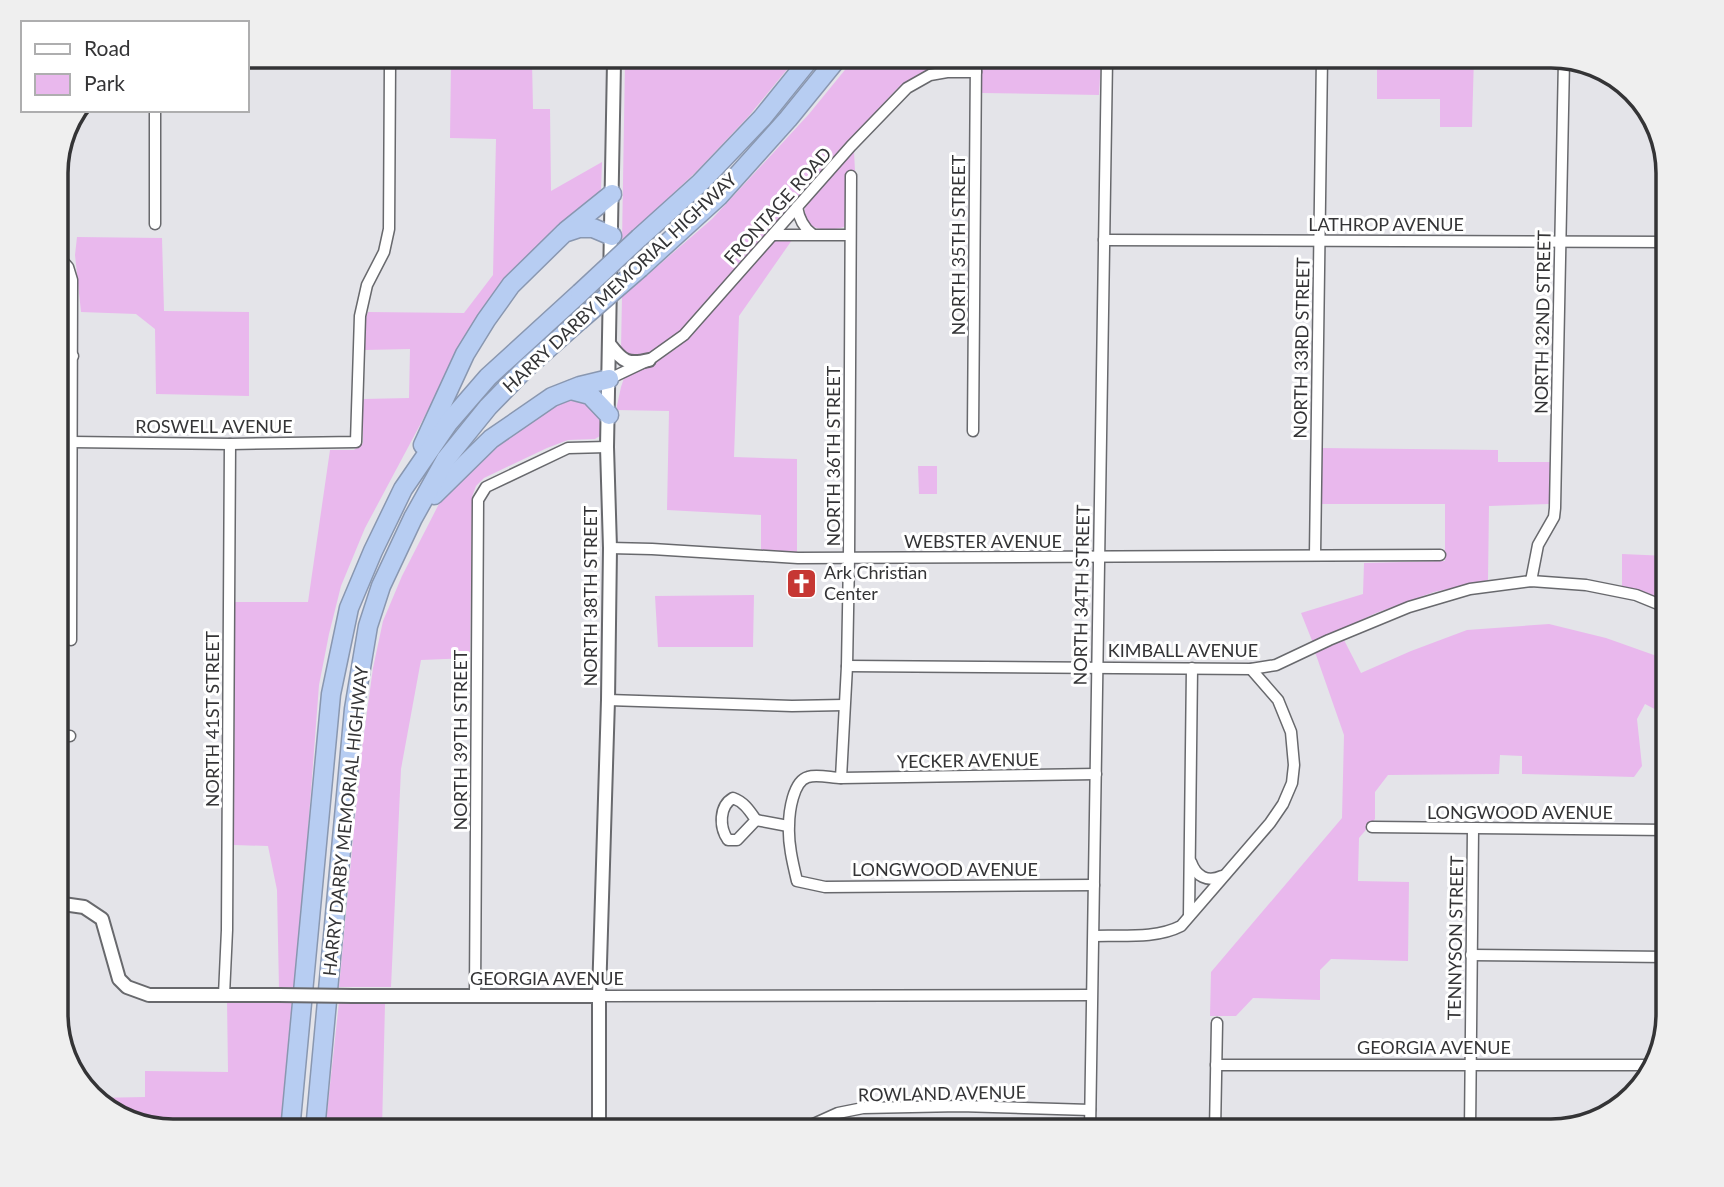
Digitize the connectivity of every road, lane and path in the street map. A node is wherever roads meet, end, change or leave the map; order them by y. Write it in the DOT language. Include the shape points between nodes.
graph roads {
  1 [pos="390,68"];
  2 [pos="614,68"];
  3 [pos="802,68"];
  4 [pos="830,68"];
  5 [pos="976,68"];
  6 [pos="1107,68"];
  7 [pos="1322,68"];
  8 [pos="1564,69"];
  9 [pos="976,72"];
  10 [pos="155,112"];
  11 [pos="851,176"];
  12 [pos="612,194"];
  13 [pos="797,207"];
  14 [pos="155,224"];
  15 [pos="564,233"];
  16 [pos="773,234"];
  17 [pos="812,234"];
  18 [pos="850,234"];
  19 [pos="612,236"];
  20 [pos="1104,240"];
  21 [pos="1319,241"];
  22 [pos="1561,241"];
  23 [pos="1656,242"];
  24 [pos="68,267"];
  25 [pos="610,345"];
  26 [pos="68,356"];
  27 [pos="73,356"];
  28 [pos="649,360"];
  29 [pos="609,379"];
  30 [pos="570,390"];
  31 [pos="609,415"];
  32 [pos="973,431"];
  33 [pos="72,442"];
  34 [pos="230,444"];
  35 [pos="607,447"];
  36 [pos="402,489"];
  37 [pos="413,518"];
  38 [pos="610,548"];
  39 [pos="1315,555"];
  40 [pos="1440,555"];
  41 [pos="1098,557"];
  42 [pos="849,558"];
  43 [pos="1531,580"];
  44 [pos="1656,603"];
  45 [pos="71,640"];
  46 [pos="847,666"];
  47 [pos="1097,667"];
  48 [pos="1192,668"];
  49 [pos="1251,669"];
  50 [pos="608,700"];
  51 [pos="844,705"];
  52 [pos="1096,775"];
  53 [pos="841,778"];
  54 [pos="756,820"];
  55 [pos="789,826"];
  56 [pos="1371,827"];
  57 [pos="1473,829"];
  58 [pos="1656,830"];
  59 [pos="1190,860"];
  60 [pos="1226,874"];
  61 [pos="1094,885"];
  62 [pos="68,905"];
  63 [pos="1189,917"];
  64 [pos="1094,936"];
  65 [pos="1471,955"];
  66 [pos="1656,957"];
  67 [pos="224,995"];
  68 [pos="1091,995"];
  69 [pos="475,996"];
  70 [pos="599,996"];
  71 [pos="1217,1023"];
  72 [pos="1216,1065"];
  73 [pos="1471,1065"];
  74 [pos="1642,1065"];
  75 [pos="1090,1110"];
  76 [pos="291,1119"];
  77 [pos="316,1119"];
  78 [pos="598,1119"];
  79 [pos="825,1119"];
  80 [pos="1090,1119"];
  81 [pos="1215,1119"];
  82 [pos="1470,1119"];
  1 -- 34 [label="street, ROSWELL AVENUE" via="389,229 360,316 356,442"];
  2 -- 12 [label="street, NORTH 38TH STREET"];
  3 -- 36 [label="highway, HARRY DARBY MEMORIAL HIGHWAY, bridge" via="700,183 488,377 449,422"];
  4 -- 37 [label="highway, HARRY DARBY MEMORIAL HIGHWAY, bridge" via="719,196 488,407 446,459"];
  5 -- 9 [label="street, NORTH 35TH STREET"];
  6 -- 20 [label="street, NORTH 34TH STREET"];
  7 -- 21 [label="street, NORTH 33RD STREET"];
  8 -- 22 [label="street, NORTH 32ND STREET"];
  9 -- 13 [label="street, FRONTAGE ROAD" via="930,75 907,88"];
  9 -- 32 [label="street, NORTH 35TH STREET"];
  10 -- 14 [label="street"];
  11 -- 18 [label="street, NORTH 36TH STREET"];
  12 -- 15 [label="highway"];
  12 -- 19 [label="street, NORTH 38TH STREET"];
  13 -- 16 [label="street, FRONTAGE ROAD"];
  13 -- 17 [label="street" via="801,222"];
  15 -- 19 [label="highway" via="593,228"];
  15 -- 36 [label="highway" via="511,285 486,320 465,354"];
  16 -- 17 [label="street"];
  16 -- 28 [label="street, FRONTAGE ROAD" via="684,335"];
  17 -- 18 [label="street"];
  18 -- 42 [label="street, NORTH 36TH STREET"];
  19 -- 25 [label="street, NORTH 38TH STREET"];
  20 -- 21 [label="street, LATHROP AVENUE"];
  20 -- 41 [label="street, NORTH 34TH STREET"];
  21 -- 22 [label="street, LATHROP AVENUE"];
  21 -- 39 [label="street, NORTH 33RD STREET"];
  22 -- 23 [label="street, LATHROP AVENUE"];
  22 -- 43 [label="street, NORTH 32ND STREET" via="1555,508 1538,545"];
  24 -- 27 [label="street"];
  25 -- 28 [label="street" via="628,362"];
  25 -- 29 [label="street, NORTH 38TH STREET"];
  26 -- 27 [label="street"];
  27 -- 33 [label="street"];
  28 -- 29 [label="street, FRONTAGE ROAD"];
  29 -- 30 [label="highway"];
  29 -- 31 [label="street, NORTH 38TH STREET"];
  30 -- 31 [label="highway" via="590,396"];
  30 -- 37 [label="highway" via="552,397 491,439"];
  31 -- 35 [label="street, NORTH 38TH STREET"];
  33 -- 34 [label="street, ROSWELL AVENUE"];
  33 -- 45 [label="street"];
  34 -- 67 [label="street, NORTH 41ST STREET"];
  35 -- 38 [label="street, NORTH 38TH STREET"];
  35 -- 69 [label="street, NORTH 39TH STREET" via="568,448 486,487 478,500"];
  36 -- 76 [label="highway, HARRY DARBY MEMORIAL HIGHWAY" via="349,608 331,694"];
  37 -- 77 [label="highway, HARRY DARBY MEMORIAL HIGHWAY" via="368,626 354,709"];
  38 -- 42 [label="street, WEBSTER AVENUE"];
  38 -- 50 [label="street, NORTH 38TH STREET"];
  39 -- 40 [label="street, WEBSTER AVENUE"];
  39 -- 41 [label="street, WEBSTER AVENUE"];
  41 -- 42 [label="street, WEBSTER AVENUE"];
  41 -- 47 [label="street, NORTH 34TH STREET"];
  42 -- 46 [label="street, NORTH 36TH STREET"];
  43 -- 44 [label="street, KIMBALL AVENUE" via="1586,585"];
  43 -- 49 [label="street, KIMBALL AVENUE" via="1470,589 1409,607 1276,665"];
  46 -- 47 [label="street, KIMBALL AVENUE"];
  46 -- 51 [label="street, NORTH 36TH STREET"];
  47 -- 48 [label="street, KIMBALL AVENUE"];
  47 -- 52 [label="street, NORTH 34TH STREET"];
  48 -- 49 [label="street, KIMBALL AVENUE"];
  48 -- 59 [label="street"];
  49 -- 60 [label="street" via="1278,700 1291,732 1292,783 1283,804"];
  50 -- 51 [label="street"];
  50 -- 70 [label="street, NORTH 38TH STREET"];
  51 -- 53 [label="street, NORTH 36TH STREET"];
  52 -- 53 [label="street, YECKER AVENUE"];
  52 -- 61 [label="street, NORTH 34TH STREET"];
  53 -- 55 [label="street, YECKER AVENUE" via="810,776 802,780 795,788"];
  54 -- 55 [label="street"];
  55 -- 61 [label="street, LONGWOOD AVENUE" via="797,881 825,887"];
  56 -- 57 [label="street, LONGWOOD AVENUE"];
  57 -- 58 [label="street, LONGWOOD AVENUE"];
  57 -- 65 [label="street, TENNYSON STREET"];
  59 -- 60 [label="street" via="1202,877"];
  59 -- 63 [label="street"];
  60 -- 63 [label="street"];
  61 -- 64 [label="street, NORTH 34TH STREET"];
  62 -- 67 [label="street, GEORGIA AVENUE" via="85,907 102,919 119,979 127,987 149,995"];
  63 -- 64 [label="street" via="1181,926 1157,934"];
  64 -- 68 [label="street, NORTH 34TH STREET"];
  65 -- 66 [label="street"];
  65 -- 73 [label="street, TENNYSON STREET"];
  67 -- 69 [label="street, GEORGIA AVENUE, bridge"];
  68 -- 70 [label="street, GEORGIA AVENUE"];
  68 -- 75 [label="street, NORTH 34TH STREET"];
  69 -- 70 [label="street, GEORGIA AVENUE"];
  70 -- 78 [label="street, NORTH 38TH STREET"];
  71 -- 72 [label="street"];
  72 -- 73 [label="street, GEORGIA AVENUE"];
  72 -- 81 [label="street"];
  73 -- 74 [label="street, GEORGIA AVENUE"];
  73 -- 82 [label="street, TENNYSON STREET"];
  75 -- 79 [label="street, ROWLAND AVENUE" via="863,1108"];
  75 -- 80 [label="street, NORTH 34TH STREET"];
}
